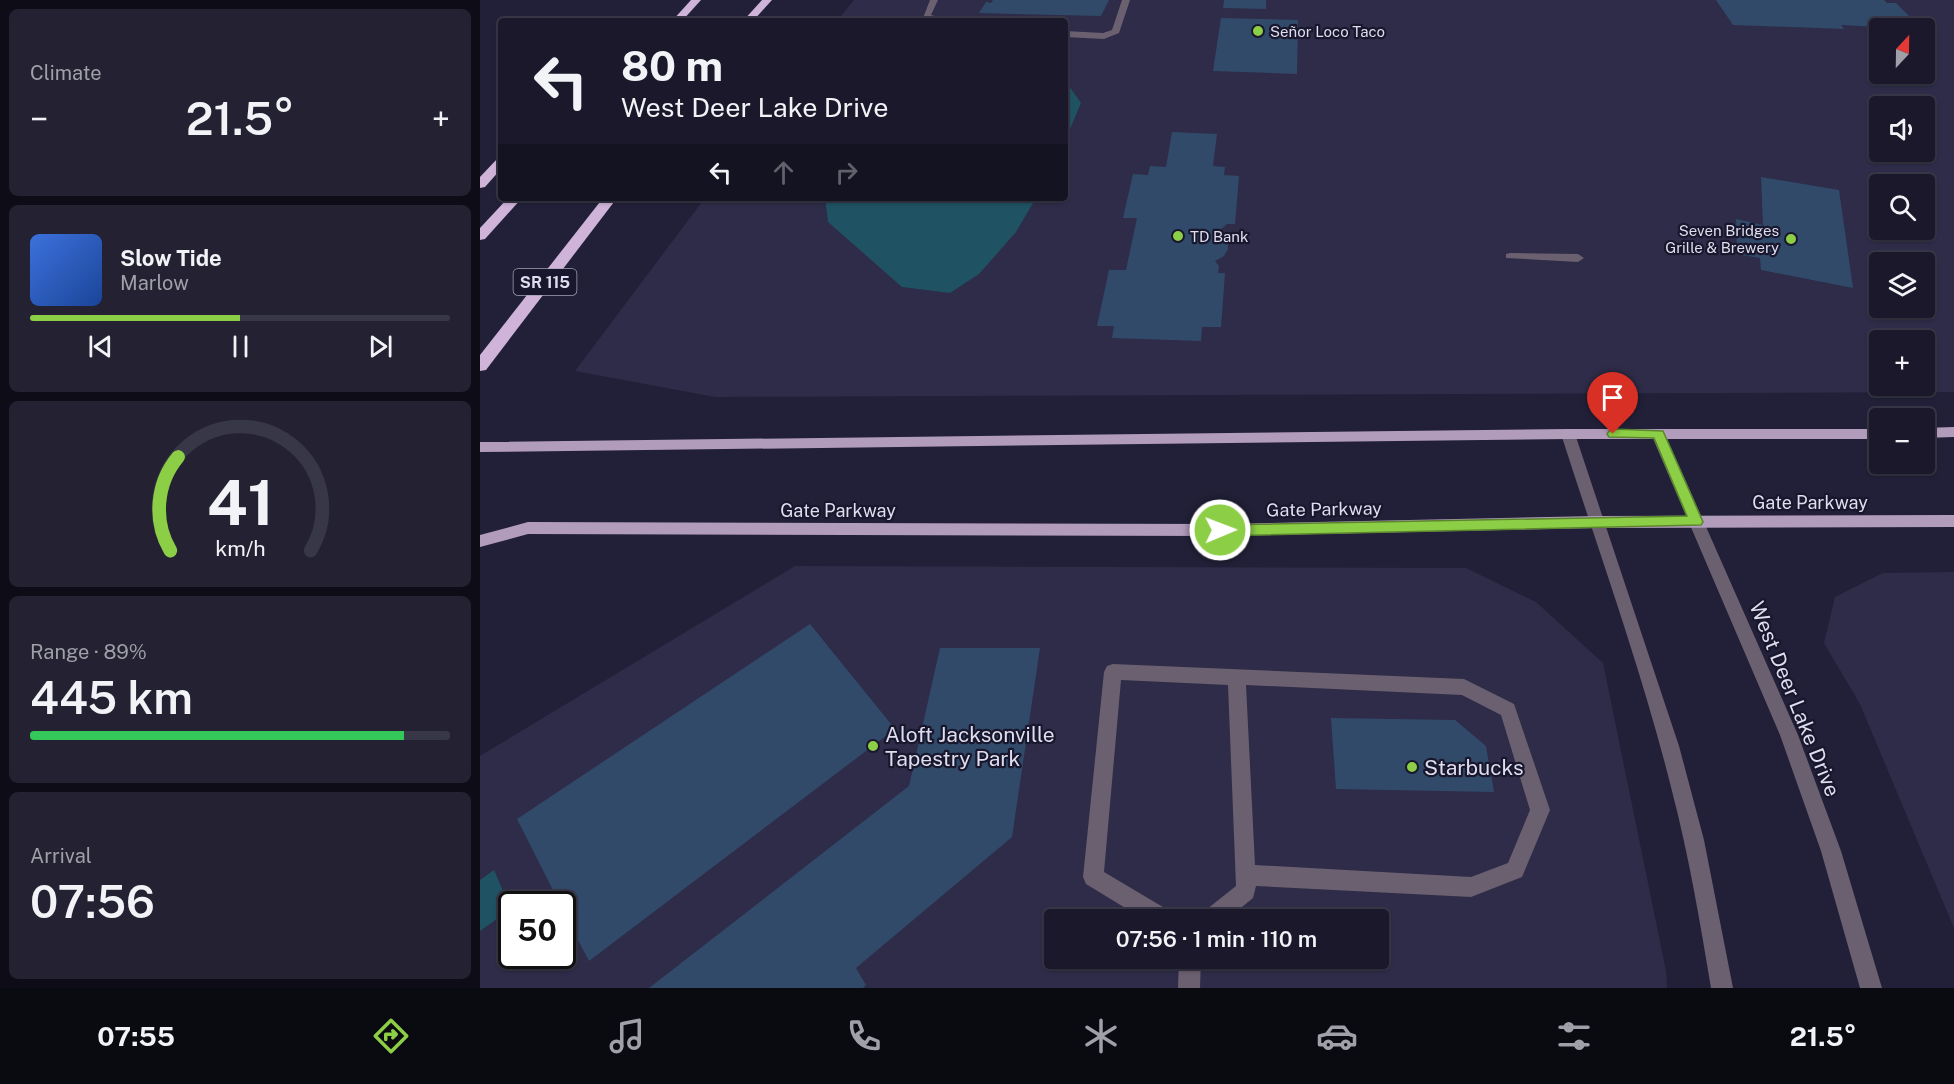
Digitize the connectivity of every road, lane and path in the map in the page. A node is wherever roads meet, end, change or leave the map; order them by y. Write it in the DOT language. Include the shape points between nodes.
graph roads {
  1 [pos="696,0"];
  2 [pos="767,0"];
  3 [pos="934,0"];
  4 [pos="1126,0"];
  5 [pos="680,18"];
  6 [pos="751,18"];
  7 [pos="936,18"];
  8 [pos="1068,34"];
  9 [pos="498,165"];
  10 [pos="480,184"];
  11 [pos="512,201"];
  12 [pos="608,201"];
  13 [pos="480,236"];
  14 [pos="1510,256"];
  15 [pos="1578,258"];
  16 [pos="480,366"];
  17 [pos="1954,432"];
  18 [pos="1935,433"];
  19 [pos="1568,434"];
  20 [pos="1658,434"];
  21 [pos="1869,434"];
  22 [pos="480,447"];
  23 [pos="1954,521"];
  24 [pos="1597,522"];
  25 [pos="1696,522"];
  26 [pos="480,541"];
  27 [pos="1237,677"];
  28 [pos="1245,875"];
  29 [pos="1147,909"];
  30 [pos="1223,909"];
  31 [pos="1190,969"];
  32 [pos="1189,988"];
  33 [pos="1722,988"];
  34 [pos="1871,988"];
  1 -- 5 [label="highway"];
  2 -- 6 [label="highway"];
  3 -- 7 [label="street" via="926,16"];
  4 -- 8 [label="street" via="1116,31 1104,36"];
  9 -- 10 [label="highway"];
  11 -- 13 [label="highway"];
  12 -- 16 [label="highway, SR 115"];
  14 -- 15 [label="street"];
  17 -- 18 [label="main road"];
  19 -- 20 [label="main road"];
  19 -- 22 [label="main road"];
  19 -- 24 [label="street"];
  20 -- 21 [label="main road"];
  20 -- 25 [label="street, West Deer Lake Drive"];
  23 -- 25 [label="main road, Gate Parkway"];
  24 -- 25 [label="main road, Gate Parkway"];
  24 -- 26 [label="main road, Gate Parkway" via="1220,530 528,528"];
  24 -- 33 [label="street" via="1681,789"];
  25 -- 34 [label="street, West Deer Lake Drive" via="1796,755 1831,851"];
  27 -- 28 [label="street"];
  27 -- 28 [label="street" via="1464,687 1508,710 1540,810 1515,870 1471,887"];
  27 -- 29 [label="street" via="1113,672 1092,878"];
  28 -- 30 [label="street" via="1246,891"];
  31 -- 32 [label="street"];
}
